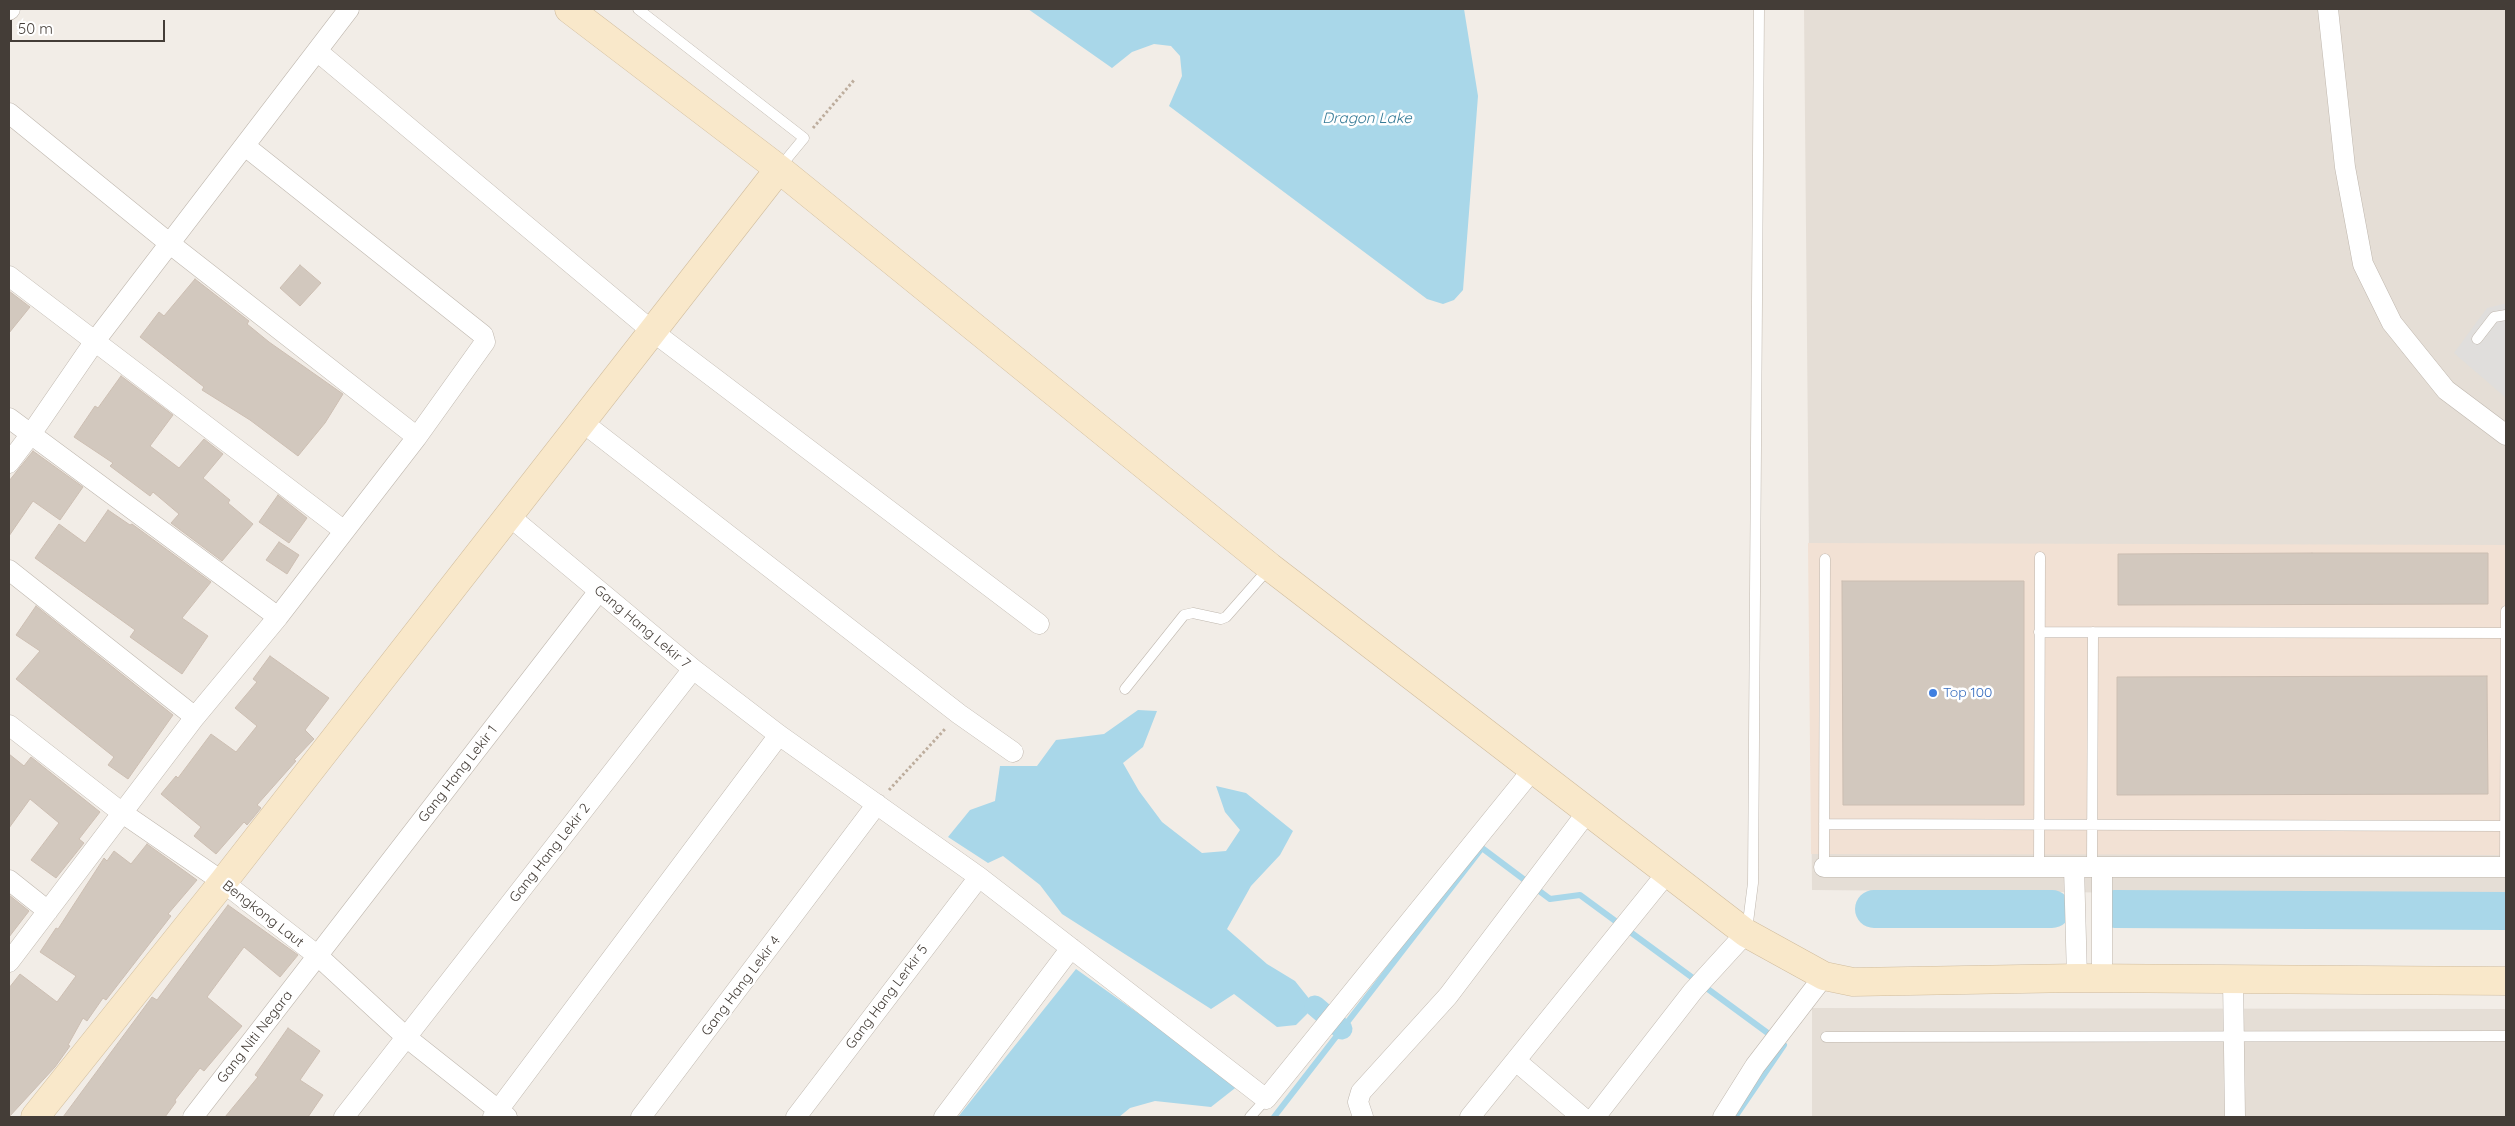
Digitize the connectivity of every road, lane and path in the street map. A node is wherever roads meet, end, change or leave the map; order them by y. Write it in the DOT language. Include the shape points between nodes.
graph roads {
  1 [pos="349,9"];
  2 [pos="569,9"];
  3 [pos="638,9"];
  4 [pos="1759,9"];
  5 [pos="2328,9"];
  6 [pos="317,51"];
  7 [pos="855,79"];
  8 [pos="9,113"];
  9 [pos="804,138"];
  10 [pos="245,146"];
  11 [pos="779,169"];
  12 [pos="169,243"];
  13 [pos="9,276"];
  14 [pos="2506,315"];
  15 [pos="652,331"];
  16 [pos="2477,339"];
  17 [pos="95,341"];
  18 [pos="9,418"];
  19 [pos="581,421"];
  20 [pos="31,434"];
  21 [pos="2506,435"];
  22 [pos="417,437"];
  23 [pos="9,463"];
  24 [pos="508,515"];
  25 [pos="343,530"];
  26 [pos="2040,557"];
  27 [pos="1825,559"];
  28 [pos="1270,567"];
  29 [pos="9,570"];
  30 [pos="599,591"];
  31 [pos="2506,611"];
  32 [pos="278,617"];
  33 [pos="1039,624"];
  34 [pos="2039,632"];
  35 [pos="2093,632"];
  36 [pos="2506,633"];
  37 [pos="694,670"];
  38 [pos="1125,689"];
  39 [pos="959,714"];
  40 [pos="195,717"];
  41 [pos="9,725"];
  42 [pos="779,734"];
  43 [pos="1013,752"];
  44 [pos="1534,768"];
  45 [pos="2506,781"];
  46 [pos="877,804"];
  47 [pos="1588,811"];
  48 [pos="121,812"];
  49 [pos="1824,824"];
  50 [pos="2039,824"];
  51 [pos="2092,825"];
  52 [pos="2505,826"];
  53 [pos="1824,867"];
  54 [pos="2039,867"];
  55 [pos="2090,867"];
  56 [pos="2506,867"];
  57 [pos="1667,873"];
  58 [pos="979,877"];
  59 [pos="9,880"];
  60 [pos="223,882"];
  61 [pos="48,911"];
  62 [pos="1746,933"];
  63 [pos="1071,948"];
  64 [pos="318,956"];
  65 [pos="9,962"];
  66 [pos="1824,976"];
  67 [pos="2089,978"];
  68 [pos="2233,980"];
  69 [pos="2506,981"];
  70 [pos="2506,1036"];
  71 [pos="406,1037"];
  72 [pos="1826,1037"];
  73 [pos="2234,1037"];
  74 [pos="1516,1061"];
  75 [pos="1266,1099"];
  76 [pos="500,1115"];
  77 [pos="1475,1115"];
  78 [pos="35,1117"];
  79 [pos="193,1117"];
  80 [pos="344,1117"];
  81 [pos="641,1117"];
  82 [pos="796,1117"];
  83 [pos="944,1117"];
  84 [pos="1250,1117"];
  85 [pos="1364,1117"];
  86 [pos="1582,1117"];
  87 [pos="1595,1117"];
  88 [pos="1723,1117"];
  89 [pos="2235,1117"];
  1 -- 6 [label="street"];
  2 -- 11 [label="main road"];
  3 -- 9 [label="lane"];
  4 -- 62 [label="lane" via="1753,883"];
  5 -- 21 [label="street" via="2345,167 2363,264 2392,323 2446,390"];
  6 -- 10 [label="street"];
  6 -- 15 [label="street"];
  7 -- 9 [label="path"];
  8 -- 12 [label="street"];
  9 -- 11 [label="lane"];
  10 -- 12 [label="street"];
  10 -- 22 [label="street" via="485,338 483,346"];
  11 -- 15 [label="main road"];
  11 -- 28 [label="main road"];
  12 -- 17 [label="street"];
  12 -- 22 [label="street"];
  13 -- 17 [label="street"];
  14 -- 16 [label="lane" via="2494,317"];
  15 -- 19 [label="main road"];
  15 -- 33 [label="street"];
  17 -- 20 [label="street"];
  17 -- 25 [label="street"];
  18 -- 20 [label="street"];
  19 -- 24 [label="main road"];
  19 -- 39 [label="street"];
  20 -- 23 [label="street"];
  20 -- 32 [label="street"];
  22 -- 25 [label="street"];
  24 -- 30 [label="street, Gang Hang Lekir 7"];
  24 -- 60 [label="main road"];
  25 -- 32 [label="street"];
  26 -- 34 [label="lane"];
  27 -- 49 [label="lane"];
  28 -- 38 [label="lane" via="1226,617 1184,615"];
  28 -- 44 [label="main road"];
  29 -- 40 [label="street"];
  30 -- 37 [label="street, Gang Hang Lekir 7"];
  30 -- 64 [label="street, Gang Hang Lekir 1"];
  31 -- 36 [label="lane"];
  32 -- 40 [label="street"];
  34 -- 35 [label="lane"];
  34 -- 50 [label="lane"];
  35 -- 36 [label="lane"];
  35 -- 51 [label="lane"];
  36 -- 45 [label="lane"];
  37 -- 42 [label="street, Gang Hang Lekir 7"];
  37 -- 71 [label="street, Gang Hang Lekir 2"];
  39 -- 43 [label="street"];
  39 -- 46 [label="path"];
  40 -- 48 [label="street"];
  41 -- 48 [label="street, Bengkong Laut"];
  42 -- 46 [label="street, Gang Hang Lekir 7"];
  42 -- 76 [label="street"];
  44 -- 47 [label="main road"];
  44 -- 75 [label="street"];
  45 -- 52 [label="lane"];
  46 -- 58 [label="street, Gang Hang Lekir 7"];
  46 -- 81 [label="street, Gang Hang Lekir 4"];
  47 -- 57 [label="main road"];
  47 -- 85 [label="street" via="1448,996 1361,1092 1358,1102"];
  48 -- 60 [label="street, Bengkong Laut"];
  48 -- 61 [label="street"];
  49 -- 50 [label="lane"];
  49 -- 53 [label="lane"];
  50 -- 51 [label="lane"];
  50 -- 54 [label="lane"];
  51 -- 52 [label="lane"];
  51 -- 55 [label="lane"];
  52 -- 56 [label="lane"];
  53 -- 54 [label="street"];
  54 -- 55 [label="street"];
  55 -- 56 [label="street"];
  55 -- 67 [label="street"];
  55 -- 67 [label="street"];
  57 -- 62 [label="main road"];
  57 -- 74 [label="street"];
  58 -- 63 [label="street, Gang Hang Lekir 7"];
  58 -- 82 [label="street, Gang Hang Lerkir 5"];
  59 -- 61 [label="street"];
  60 -- 64 [label="street, Bengkong Laut"];
  60 -- 78 [label="main road"];
  61 -- 65 [label="street"];
  62 -- 66 [label="main road"];
  62 -- 87 [label="street" via="1692,991"];
  63 -- 75 [label="street, Gang Hang Lekir 7"];
  63 -- 83 [label="street"];
  64 -- 71 [label="street, Bengkong Laut"];
  64 -- 79 [label="street, Gang Niti Negara"];
  66 -- 67 [label="main road" via="1853,982"];
  66 -- 88 [label="street" via="1755,1066"];
  67 -- 68 [label="main road"];
  68 -- 69 [label="main road"];
  68 -- 73 [label="street"];
  70 -- 73 [label="lane"];
  71 -- 76 [label="street, Bengkong Laut"];
  71 -- 80 [label="street, Gang Hang Lekir 2"];
  72 -- 73 [label="lane"];
  73 -- 89 [label="street"];
  74 -- 77 [label="street"];
  74 -- 86 [label="street"];
  75 -- 84 [label="lane"];
}
